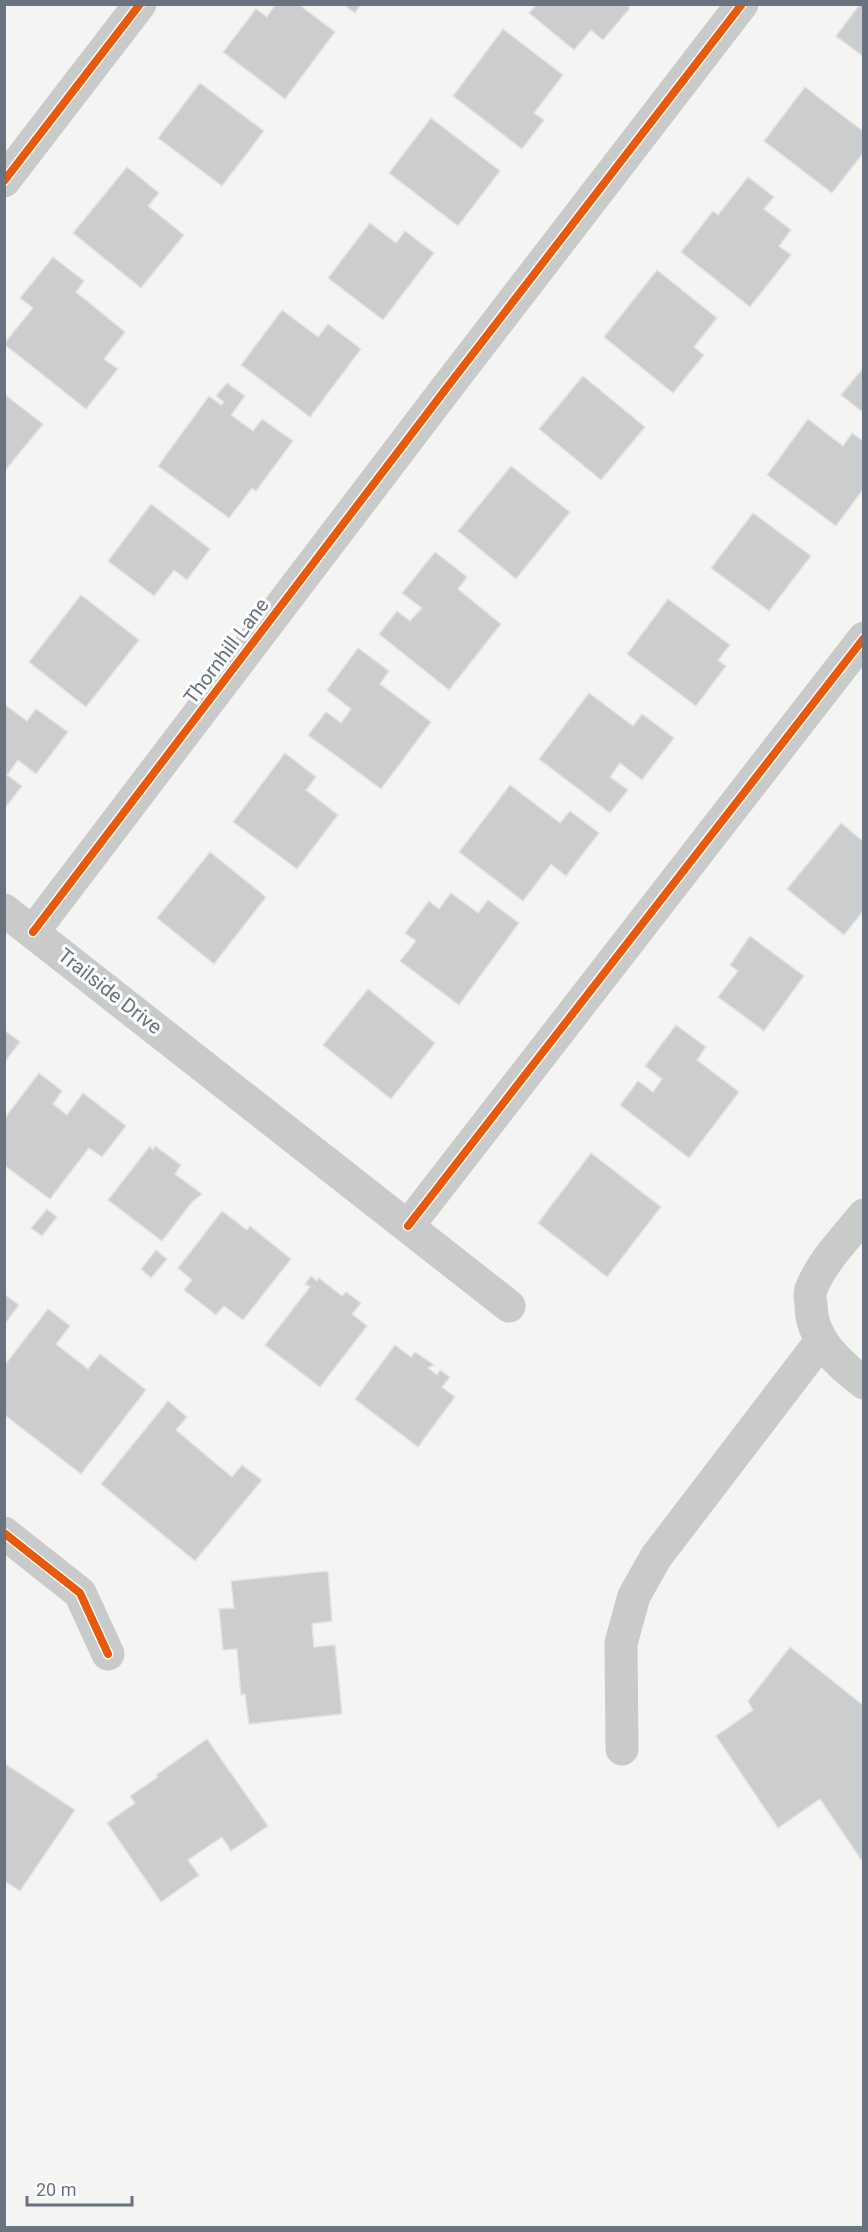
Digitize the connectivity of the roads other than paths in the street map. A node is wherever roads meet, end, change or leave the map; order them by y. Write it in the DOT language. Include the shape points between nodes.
graph roads {
  1 [pos="140,4"];
  2 [pos="742,4"];
  3 [pos="4,181"];
  4 [pos="864,638"];
  5 [pos="4,909"];
  6 [pos="33,932"];
  7 [pos="864,1215"];
  8 [pos="408,1226"];
  9 [pos="509,1306"];
  10 [pos="821,1341"];
  11 [pos="864,1383"];
  12 [pos="4,1533"];
  13 [pos="108,1654"];
  14 [pos="622,1749"];
  1 -- 3 [label="street"];
  2 -- 6 [label="street, Thornhill Lane"];
  4 -- 8 [label="street"];
  5 -- 6 [label="street, Trailside Drive"];
  6 -- 8 [label="street, Trailside Drive"];
  7 -- 10 [label="street" via="810,1289 811,1315"];
  8 -- 9 [label="street, Trailside Drive"];
  10 -- 11 [label="street" via="842,1366"];
  10 -- 14 [label="street" via="657,1557 634,1596 621,1643"];
  12 -- 13 [label="street" via="80,1593"];
}
